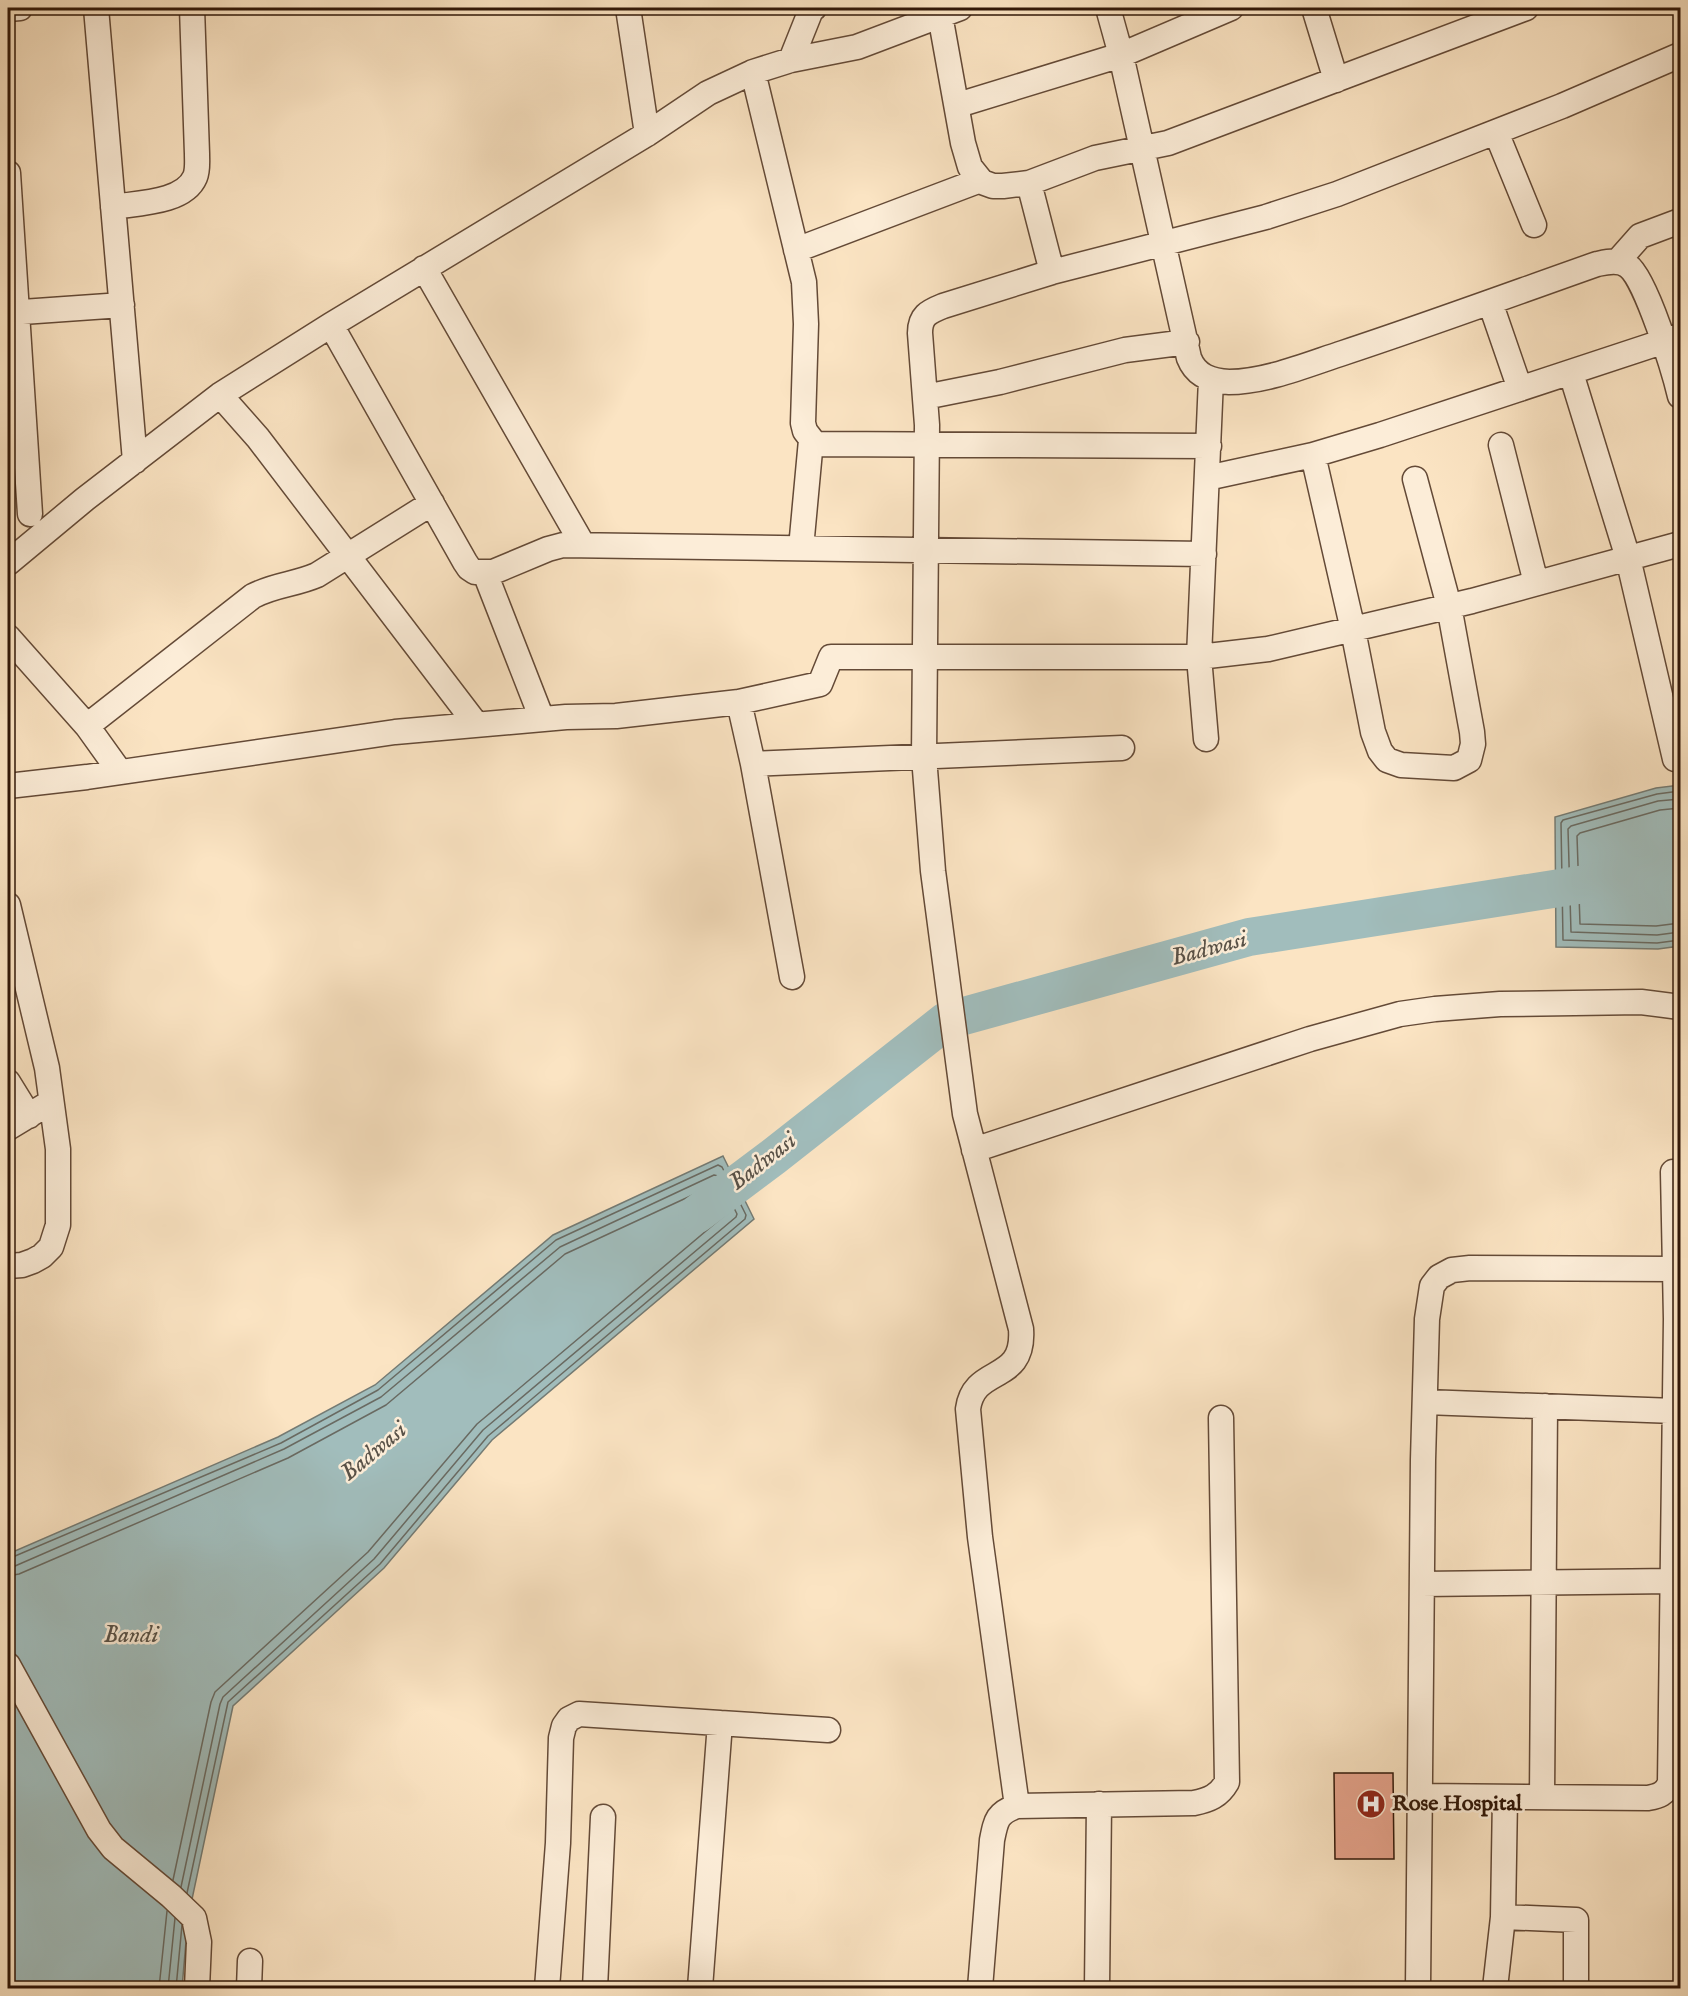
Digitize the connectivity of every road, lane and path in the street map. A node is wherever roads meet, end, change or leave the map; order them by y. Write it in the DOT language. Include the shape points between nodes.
graph roads {
  1 [pos="20,8"];
  2 [pos="96,8"];
  3 [pos="192,8"];
  4 [pos="628,8"];
  5 [pos="814,8"];
  6 [pos="1108,8"];
  7 [pos="1231,8"];
  8 [pos="1314,8"];
  9 [pos="1526,8"];
  10 [pos="8,9"];
  11 [pos="950,11"];
  12 [pos="1486,15"];
  13 [pos="1121,55"];
  14 [pos="1680,55"];
  15 [pos="791,60"];
  16 [pos="753,72"];
  17 [pos="1336,80"];
  18 [pos="958,105"];
  19 [pos="1496,132"];
  20 [pos="647,134"];
  21 [pos="1143,149"];
  22 [pos="8,173"];
  23 [pos="982,182"];
  24 [pos="1029,183"];
  25 [pos="113,207"];
  26 [pos="1680,220"];
  27 [pos="1534,225"];
  28 [pos="1164,244"];
  29 [pos="796,250"];
  30 [pos="1617,262"];
  31 [pos="424,268"];
  32 [pos="1052,272"];
  33 [pos="1490,302"];
  34 [pos="122,305"];
  35 [pos="12,312"];
  36 [pos="331,325"];
  37 [pos="1672,339"];
  38 [pos="1186,342"];
  39 [pos="1572,373"];
  40 [pos="1211,379"];
  41 [pos="1520,389"];
  42 [pos="220,395"];
  43 [pos="1680,396"];
  44 [pos="925,397"];
  45 [pos="811,440"];
  46 [pos="927,444"];
  47 [pos="1501,445"];
  48 [pos="1209,446"];
  49 [pos="1313,455"];
  50 [pos="135,461"];
  51 [pos="1207,478"];
  52 [pos="1415,479"];
  53 [pos="432,503"];
  54 [pos="70,512"];
  55 [pos="19,515"];
  56 [pos="1680,543"];
  57 [pos="583,545"];
  58 [pos="801,548"];
  59 [pos="927,549"];
  60 [pos="1204,554"];
  61 [pos="348,556"];
  62 [pos="1628,558"];
  63 [pos="8,563"];
  64 [pos="484,573"];
  65 [pos="1536,583"];
  66 [pos="1449,606"];
  67 [pos="1353,630"];
  68 [pos="8,637"];
  69 [pos="925,656"];
  70 [pos="1199,657"];
  71 [pos="739,702"];
  72 [pos="542,719"];
  73 [pos="476,724"];
  74 [pos="87,726"];
  75 [pos="1206,739"];
  76 [pos="1122,748"];
  77 [pos="924,757"];
  78 [pos="1676,759"];
  79 [pos="753,764"];
  80 [pos="120,772"];
  81 [pos="8,786"];
  82 [pos="8,905"];
  83 [pos="792,976"];
  84 [pos="1680,1007"];
  85 [pos="8,1082"];
  86 [pos="51,1102"];
  87 [pos="29,1116"];
  88 [pos="8,1128"];
  89 [pos="974,1150"];
  90 [pos="1673,1172"];
  91 [pos="8,1266"];
  92 [pos="1673,1269"];
  93 [pos="1678,1319"];
  94 [pos="1425,1402"];
  95 [pos="1545,1406"];
  96 [pos="1675,1410"];
  97 [pos="1221,1418"];
  98 [pos="1673,1581"];
  99 [pos="1544,1583"];
  100 [pos="1422,1584"];
  101 [pos="8,1665"];
  102 [pos="720,1723"];
  103 [pos="828,1730"];
  104 [pos="1420,1797"];
  105 [pos="1505,1797"];
  106 [pos="1542,1797"];
  107 [pos="1099,1804"];
  108 [pos="1017,1806"];
  109 [pos="603,1817"];
  110 [pos="1503,1917"];
  111 [pos="250,1961"];
  112 [pos="197,1989"];
  113 [pos="249,1989"];
  114 [pos="547,1989"];
  115 [pos="595,1989"];
  116 [pos="700,1989"];
  117 [pos="980,1989"];
  118 [pos="1097,1989"];
  119 [pos="1418,1989"];
  120 [pos="1495,1989"];
  121 [pos="1576,1989"];
  1 -- 10 [label="street"];
  2 -- 25 [label="street"];
  3 -- 25 [label="street" via="197,154 194,180 173,197"];
  4 -- 20 [label="street"];
  5 -- 15 [label="street"];
  6 -- 13 [label="street"];
  7 -- 13 [label="street"];
  8 -- 17 [label="street"];
  9 -- 12 [label="street"];
  11 -- 15 [label="street" via="857,47"];
  11 -- 18 [label="street"];
  12 -- 17 [label="street"];
  13 -- 18 [label="street"];
  13 -- 21 [label="street"];
  14 -- 19 [label="street"];
  15 -- 16 [label="street"];
  16 -- 20 [label="street" via="708,93"];
  16 -- 29 [label="street"];
  17 -- 21 [label="street" via="1196,134"];
  18 -- 23 [label="street" via="967,159"];
  19 -- 27 [label="street"];
  19 -- 28 [label="street" via="1337,194"];
  20 -- 31 [label="street"];
  21 -- 24 [label="street" via="1095,158"];
  21 -- 28 [label="street"];
  22 -- 35 [label="street"];
  23 -- 24 [label="street" via="993,186"];
  23 -- 29 [label="street"];
  24 -- 32 [label="street"];
  25 -- 34 [label="street"];
  26 -- 30 [label="street" via="1640,236"];
  28 -- 32 [label="street"];
  28 -- 38 [label="street"];
  29 -- 45 [label="street" via="806,302 803,423"];
  30 -- 33 [label="street" via="1597,264"];
  30 -- 37 [label="street" via="1629,267 1639,280"];
  31 -- 36 [label="street"];
  31 -- 57 [label="street"];
  32 -- 44 [label="street" via="927,313 920,325"];
  33 -- 40 [label="street" via="1257,379"];
  33 -- 41 [label="street"];
  34 -- 35 [label="street"];
  34 -- 50 [label="street"];
  35 -- 55 [label="street"];
  36 -- 42 [label="street"];
  36 -- 53 [label="street"];
  37 -- 39 [label="street"];
  37 -- 43 [label="street"];
  38 -- 40 [label="street" via="1192,365"];
  38 -- 44 [label="street" via="1125,350"];
  39 -- 41 [label="street"];
  39 -- 62 [label="street"];
  40 -- 48 [label="street"];
  41 -- 49 [label="street"];
  42 -- 50 [label="street"];
  42 -- 61 [label="street"];
  44 -- 46 [label="street"];
  45 -- 46 [label="street" via="821,446"];
  45 -- 58 [label="street"];
  46 -- 48 [label="street"];
  46 -- 59 [label="street"];
  47 -- 65 [label="street"];
  48 -- 51 [label="street"];
  49 -- 51 [label="street"];
  49 -- 67 [label="street"];
  50 -- 54 [label="street"];
  51 -- 60 [label="street"];
  52 -- 66 [label="street"];
  53 -- 61 [label="street"];
  53 -- 64 [label="street" via="469,568"];
  54 -- 55 [label="street"];
  54 -- 63 [label="street"];
  56 -- 62 [label="street"];
  57 -- 58 [label="street"];
  57 -- 64 [label="street" via="548,549"];
  58 -- 59 [label="street"];
  59 -- 60 [label="street"];
  59 -- 69 [label="street"];
  60 -- 70 [label="street"];
  61 -- 73 [label="street"];
  61 -- 74 [label="street" via="309,578 253,596"];
  62 -- 65 [label="street"];
  62 -- 78 [label="street"];
  64 -- 72 [label="street"];
  65 -- 66 [label="street"];
  66 -- 67 [label="street"];
  66 -- 67 [label="street" via="1473,744 1468,760 1454,768 1401,765 1383,756 1373,732"];
  67 -- 70 [label="street" via="1268,650"];
  68 -- 74 [label="street"];
  69 -- 70 [label="street"];
  69 -- 71 [label="street" via="831,657 820,684"];
  69 -- 77 [label="street"];
  70 -- 75 [label="street"];
  71 -- 72 [label="street" via="616,716"];
  71 -- 79 [label="street"];
  72 -- 73 [label="street"];
  73 -- 80 [label="street"];
  74 -- 80 [label="street"];
  76 -- 77 [label="street"];
  77 -- 79 [label="street"];
  77 -- 89 [label="street" via="939,918 965,1114"];
  79 -- 83 [label="street"];
  80 -- 81 [label="street"];
  82 -- 86 [label="street" via="47,1068"];
  84 -- 89 [label="street" via="1641,1002 1500,1004 1400,1014 1310,1039"];
  85 -- 87 [label="street"];
  86 -- 87 [label="street"];
  86 -- 91 [label="street" via="58,1149 56,1235 42,1256"];
  87 -- 88 [label="street"];
  89 -- 108 [label="street" via="1022,1342 1009,1368 979,1384 968,1409 980,1537"];
  90 -- 92 [label="street"];
  92 -- 93 [label="street"];
  92 -- 94 [label="street" via="1452,1270 1432,1286 1429,1300"];
  93 -- 96 [label="street"];
  94 -- 95 [label="street"];
  94 -- 100 [label="street"];
  95 -- 96 [label="street"];
  95 -- 99 [label="street"];
  96 -- 98 [label="street"];
  97 -- 107 [label="street" via="1227,1782 1216,1795 1194,1803"];
  98 -- 99 [label="street"];
  98 -- 106 [label="street" via="1671,1773 1666,1791 1648,1798"];
  99 -- 100 [label="street"];
  99 -- 106 [label="street"];
  100 -- 104 [label="street"];
  101 -- 112 [label="street" via="99,1830 113,1848 194,1918 200,1942"];
  102 -- 103 [label="street"];
  102 -- 114 [label="street" via="579,1714 564,1726"];
  102 -- 116 [label="street"];
  104 -- 105 [label="street"];
  104 -- 119 [label="street"];
  105 -- 106 [label="street"];
  105 -- 110 [label="street"];
  107 -- 108 [label="street"];
  107 -- 118 [label="street"];
  108 -- 117 [label="street" via="999,1816 992,1839"];
  109 -- 115 [label="street"];
  110 -- 120 [label="street"];
  110 -- 121 [label="street" via="1576,1920"];
  111 -- 113 [label="street"];
}
